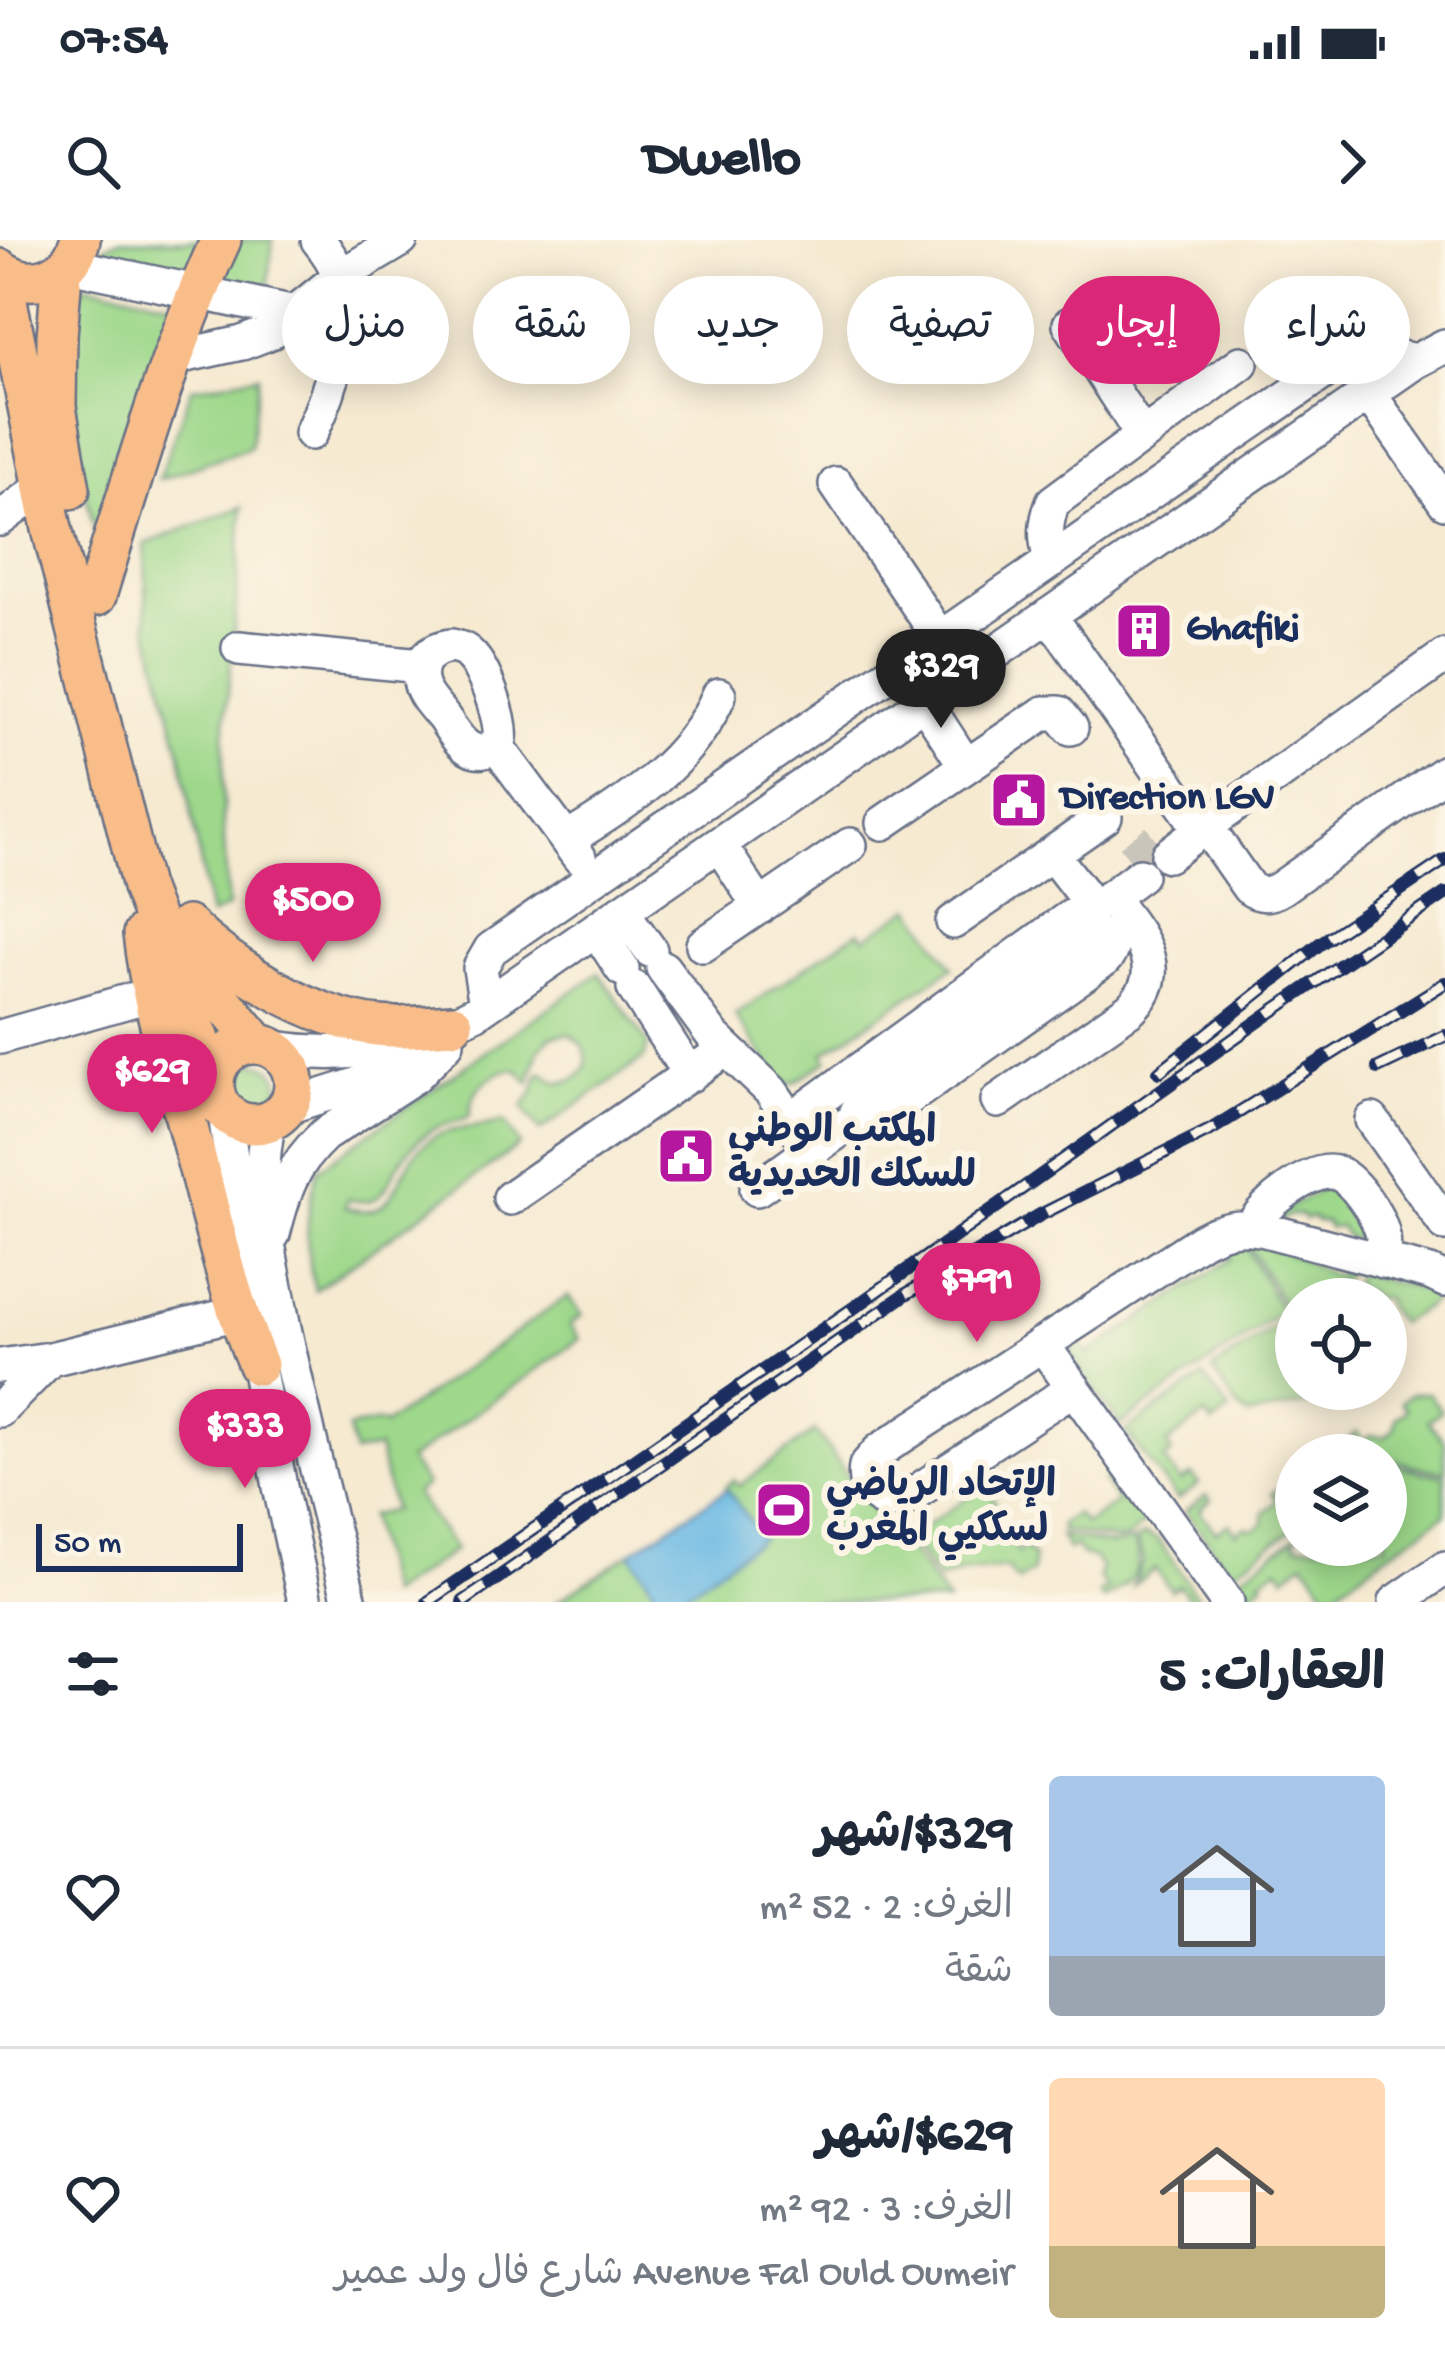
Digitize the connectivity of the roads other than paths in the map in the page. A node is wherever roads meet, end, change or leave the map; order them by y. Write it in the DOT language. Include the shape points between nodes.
graph roads {
  1 [pos="221,240"];
  2 [pos="401,240"];
  3 [pos="324,242"];
  4 [pos="70,259"];
  5 [pos="0,270"];
  6 [pos="338,276"];
  7 [pos="342,276"];
  8 [pos="197,291"];
  9 [pos="282,310"];
  10 [pos="282,323"];
  11 [pos="1434,349"];
  12 [pos="173,358"];
  13 [pos="1241,363"];
  14 [pos="0,368"];
  15 [pos="330,384"];
  16 [pos="1109,384"];
  17 [pos="1369,394"];
  18 [pos="30,418"];
  19 [pos="310,433"];
  20 [pos="1142,435"];
  21 [pos="836,484"];
  22 [pos="43,487"];
  23 [pos="1445,502"];
  24 [pos="0,519"];
  25 [pos="1052,561"];
  26 [pos="96,596"];
  27 [pos="1049,615"];
  28 [pos="940,638"];
  29 [pos="239,649"];
  30 [pos="1445,656"];
  31 [pos="421,666"];
  32 [pos="719,695"];
  33 [pos="925,701"];
  34 [pos="1071,728"];
  35 [pos="496,745"];
  36 [pos="966,766"];
  37 [pos="1445,772"];
  38 [pos="1105,817"];
  39 [pos="1199,821"];
  40 [pos="883,823"];
  41 [pos="568,839"];
  42 [pos="719,844"];
  43 [pos="850,845"];
  44 [pos="1163,847"];
  45 [pos="1052,854"];
  46 [pos="1135,867"];
  47 [pos="594,878"];
  48 [pos="156,896"];
  49 [pos="1092,903"];
  50 [pos="760,907"];
  51 [pos="609,920"];
  52 [pos="953,922"];
  53 [pos="703,945"];
  54 [pos="642,969"];
  55 [pos="153,994"];
  56 [pos="1136,1004"];
  57 [pos="465,1021"];
  58 [pos="0,1037"];
  59 [pos="264,1046"];
  60 [pos="726,1049"];
  61 [pos="690,1075"];
  62 [pos="220,1094"];
  63 [pos="998,1101"];
  64 [pos="278,1114"];
  65 [pos="792,1119"];
  66 [pos="1372,1120"];
  67 [pos="812,1151"];
  68 [pos="758,1189"];
  69 [pos="510,1198"];
  70 [pos="1445,1224"];
  71 [pos="1252,1228"];
  72 [pos="269,1247"];
  73 [pos="1382,1261"];
  74 [pos="1445,1280"];
  75 [pos="238,1313"];
  76 [pos="1042,1344"];
  77 [pos="50,1359"];
  78 [pos="0,1366"];
  79 [pos="258,1366"];
  80 [pos="1074,1388"];
  81 [pos="0,1410"];
  82 [pos="1445,1568"];
  83 [pos="349,1596"];
  84 [pos="305,1602"];
  85 [pos="1227,1602"];
  86 [pos="1396,1602"];
  1 -- 8 [label="main road"];
  2 -- 7 [label="street"];
  3 -- 6 [label="street"];
  4 -- 5 [label="main road" via="45,280"];
  4 -- 8 [label="street"];
  4 -- 26 [label="main road" via="56,407"];
  5 -- 18 [label="main road"];
  8 -- 9 [label="street"];
  8 -- 12 [label="main road"];
  10 -- 12 [label="street" via="256,339"];
  11 -- 17 [label="street"];
  11 -- 25 [label="street" via="1343,358"];
  12 -- 26 [label="main road"];
  13 -- 20 [label="street"];
  14 -- 18 [label="main road"];
  15 -- 19 [label="street"];
  16 -- 20 [label="street"];
  17 -- 23 [label="street"];
  17 -- 27 [label="street"];
  18 -- 22 [label="main road"];
  20 -- 25 [label="street" via="1053,502 1046,544"];
  21 -- 28 [label="street"];
  22 -- 24 [label="street"];
  22 -- 48 [label="main road"];
  25 -- 28 [label="street"];
  26 -- 48 [label="main road"];
  27 -- 33 [label="street"];
  27 -- 39 [label="street"];
  28 -- 47 [label="street"];
  29 -- 31 [label="street"];
  30 -- 39 [label="street"];
  31 -- 35 [label="street" via="425,694 465,746 481,752"];
  31 -- 35 [label="street" via="442,647 470,654 500,718"];
  32 -- 41 [label="street" via="674,763"];
  33 -- 36 [label="street"];
  33 -- 42 [label="street"];
  34 -- 36 [label="street" via="1049,711"];
  35 -- 41 [label="street"];
  36 -- 40 [label="street"];
  37 -- 39 [label="street" via="1268,893 1249,888"];
  38 -- 45 [label="street"];
  39 -- 44 [label="street" via="1194,835"];
  41 -- 47 [label="street"];
  42 -- 50 [label="street"];
  42 -- 51 [label="street"];
  43 -- 50 [label="street"];
  45 -- 49 [label="street"];
  45 -- 52 [label="street"];
  46 -- 49 [label="street"];
  47 -- 57 [label="street" via="486,955"];
  48 -- 55 [label="main road" via="145,949"];
  48 -- 57 [label="main road" via="233,965 329,1014 382,1027"];
  48 -- 59 [label="main road" via="213,990"];
  48 -- 62 [label="main road"];
  49 -- 56 [label="street" via="1141,941 1149,959"];
  49 -- 65 [label="street"];
  50 -- 53 [label="street"];
  51 -- 54 [label="street"];
  51 -- 57 [label="street"];
  54 -- 60 [label="street"];
  54 -- 61 [label="street"];
  55 -- 58 [label="street"];
  55 -- 75 [label="main road"];
  56 -- 63 [label="street"];
  56 -- 67 [label="street" via="1104,960 1111,941 1095,935 860,1106 858,1118"];
  57 -- 59 [label="street" via="364,1052"];
  57 -- 64 [label="street" via="385,1074"];
  57 -- 72 [label="street" via="415,1076 311,1147 284,1191"];
  59 -- 62 [label="main road" via="233,1050 221,1061"];
  59 -- 64 [label="main road" via="283,1056 294,1077"];
  60 -- 61 [label="street"];
  60 -- 65 [label="street"];
  61 -- 69 [label="street"];
  62 -- 64 [label="main road" via="250,1124"];
  62 -- 79 [label="street"];
  64 -- 72 [label="street" via="260,1176"];
  65 -- 67 [label="street"];
  66 -- 70 [label="street"];
  67 -- 68 [label="street"];
  71 -- 73 [label="street"];
  71 -- 73 [label="street" via="1272,1201 1319,1173 1338,1173 1377,1218"];
  71 -- 76 [label="street" via="1213,1233"];
  72 -- 83 [label="street"];
  73 -- 74 [label="street"];
  75 -- 77 [label="street"];
  75 -- 79 [label="main road"];
  76 -- 80 [label="street"];
  76 -- 80 [label="street" via="872,1457 865,1475 871,1493 888,1502 907,1498"];
  77 -- 78 [label="street"];
  77 -- 81 [label="street"];
  79 -- 84 [label="street"];
  80 -- 85 [label="street"];
  82 -- 86 [label="street"];
}
